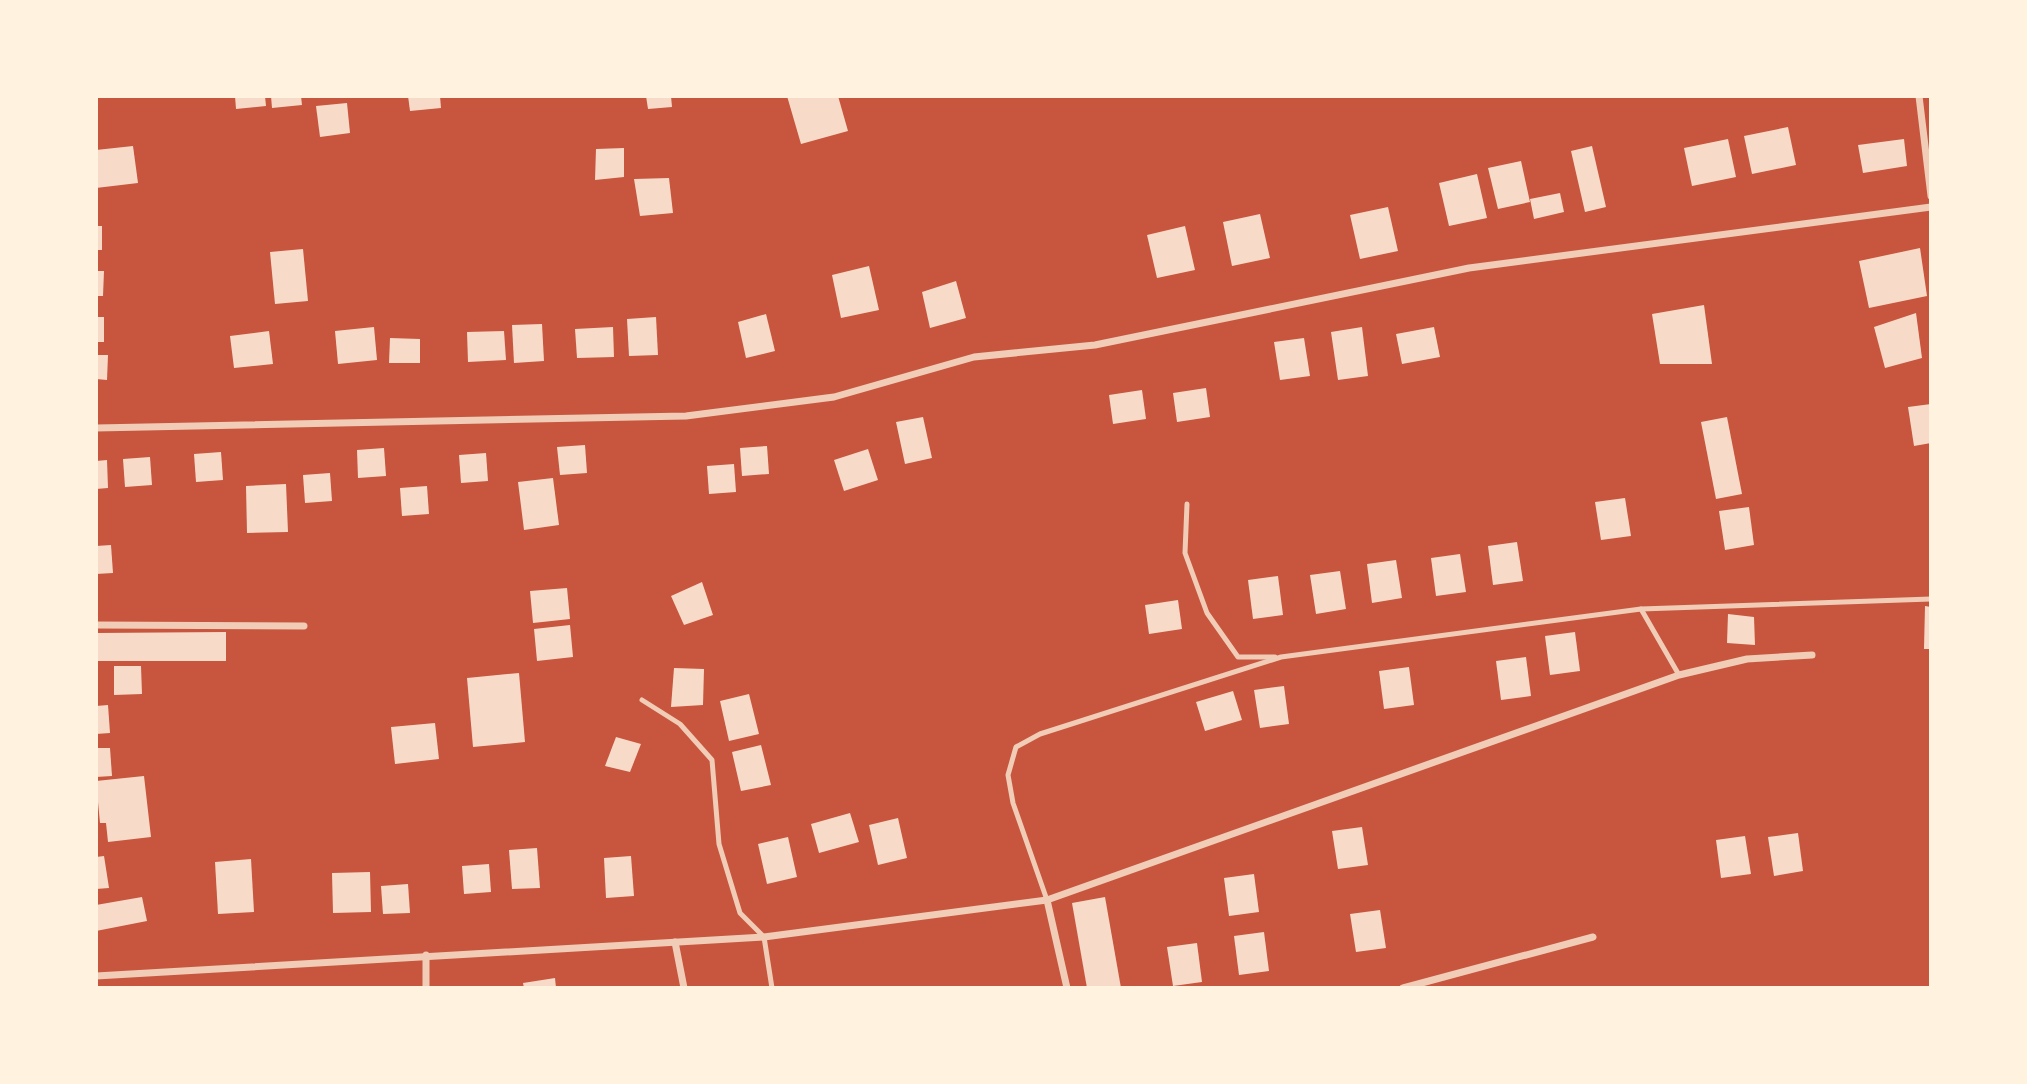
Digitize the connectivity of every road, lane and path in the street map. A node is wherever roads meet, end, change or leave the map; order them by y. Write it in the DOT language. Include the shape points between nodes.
graph roads {
  1 [pos="1919,96"];
  2 [pos="1931,196"];
  3 [pos="1931,207"];
  4 [pos="96,428"];
  5 [pos="1187,504"];
  6 [pos="1931,599"];
  7 [pos="1641,609"];
  8 [pos="96,625"];
  9 [pos="304,626"];
  10 [pos="1812,655"];
  11 [pos="1280,657"];
  12 [pos="1679,675"];
  13 [pos="642,700"];
  14 [pos="1047,900"];
  15 [pos="764,937"];
  16 [pos="1593,937"];
  17 [pos="674,942"];
  18 [pos="426,955"];
  19 [pos="96,976"];
  20 [pos="426,988"];
  21 [pos="684,988"];
  22 [pos="772,988"];
  23 [pos="1067,988"];
  24 [pos="1404,988"];
  1 -- 2 [label="street"];
  3 -- 4 [label="street" via="1469,268 1095,345 974,357 834,397 686,416"];
  5 -- 11 [label="lane" via="1185,553 1207,613 1238,657"];
  6 -- 7 [label="lane"];
  7 -- 11 [label="lane"];
  7 -- 12 [label="lane"];
  8 -- 9 [label="street"];
  10 -- 12 [label="street" via="1747,659"];
  11 -- 14 [label="lane" via="1040,734 1016,747 1008,775 1013,803"];
  12 -- 14 [label="street"];
  13 -- 15 [label="lane" via="680,724 712,760 719,844 740,913"];
  14 -- 15 [label="street"];
  14 -- 23 [label="street"];
  15 -- 17 [label="street"];
  15 -- 22 [label="lane"];
  16 -- 24 [label="street"];
  17 -- 18 [label="street"];
  17 -- 21 [label="street"];
  18 -- 19 [label="street"];
  18 -- 20 [label="street"];
}
